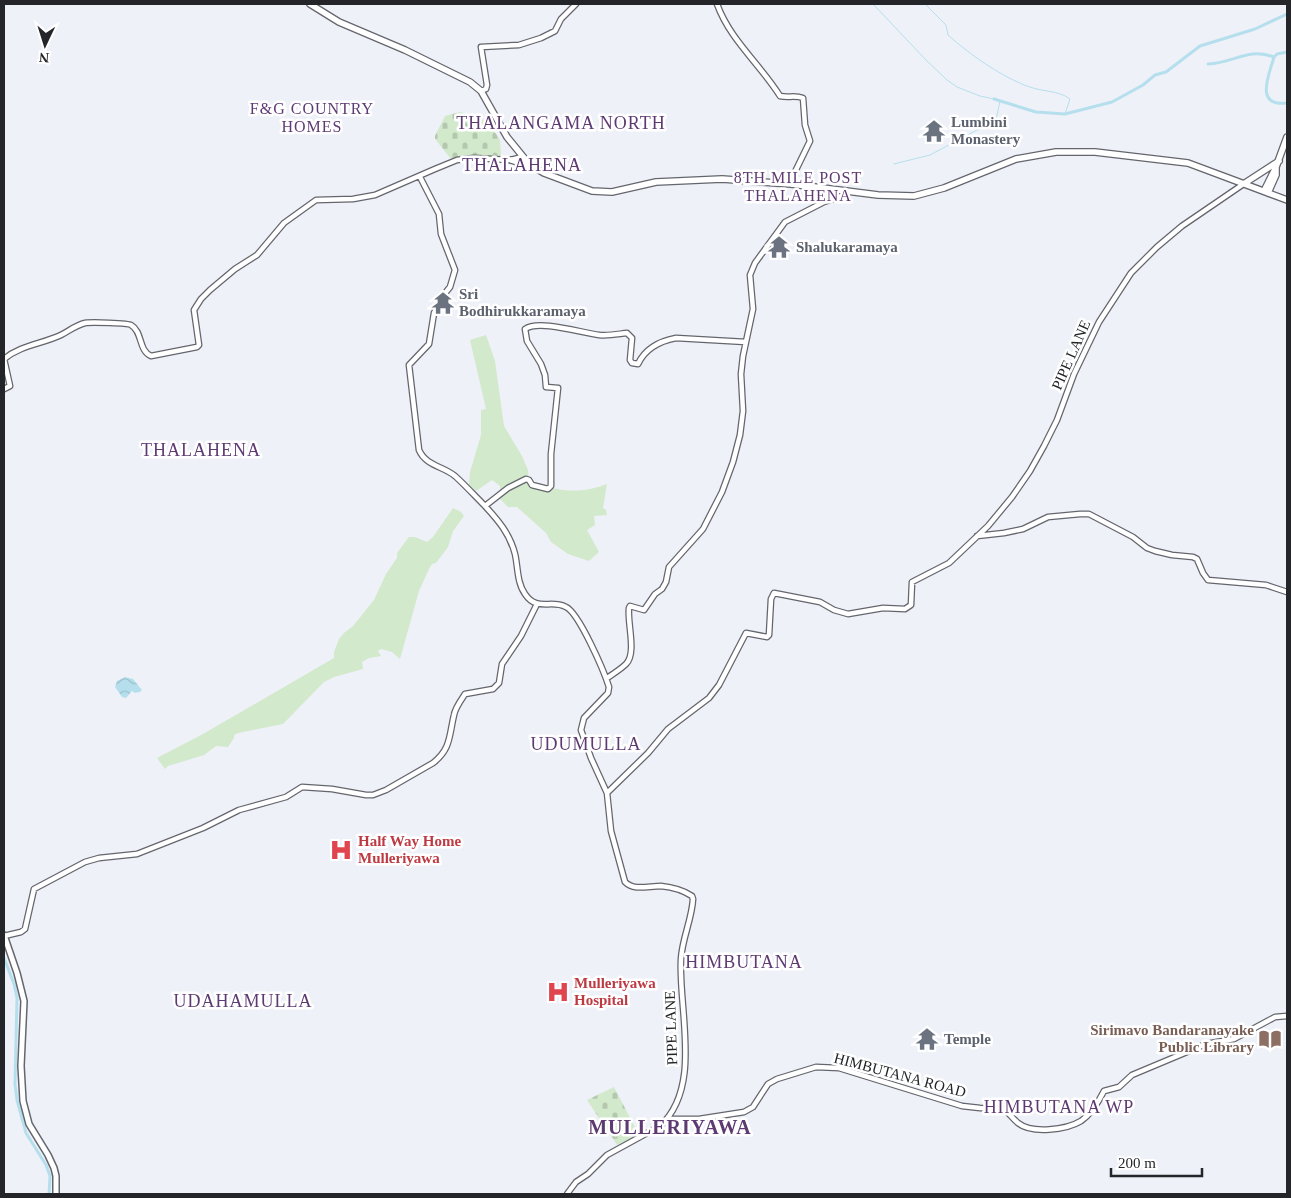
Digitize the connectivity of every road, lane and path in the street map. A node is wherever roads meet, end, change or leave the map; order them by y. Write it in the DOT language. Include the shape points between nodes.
graph roads {
  1 [pos="310,4"];
  2 [pos="576,4"];
  3 [pos="717,4"];
  4 [pos="481,91"];
  5 [pos="1287,137"];
  6 [pos="520,155"];
  7 [pos="509,159"];
  8 [pos="1278,164"];
  9 [pos="534,167"];
  10 [pos="420,176"];
  11 [pos="1245,183"];
  12 [pos="791,184"];
  13 [pos="847,191"];
  14 [pos="1266,192"];
  15 [pos="1287,201"];
  16 [pos="746,342"];
  17 [pos="4,389"];
  18 [pos="485,506"];
  19 [pos="977,536"];
  20 [pos="1287,592"];
  21 [pos="537,604"];
  22 [pos="606,678"];
  23 [pos="607,793"];
  24 [pos="4,935"];
  25 [pos="1287,1016"];
  26 [pos="668,1119"];
  27 [pos="56,1194"];
  28 [pos="567,1194"];
  1 -- 4 [label="main road" via="339,22 464,78"];
  2 -- 4 [label="street" via="554,31 541,38 520,45 481,47 487,85"];
  3 -- 12 [label="street" via="744,52 772,82 780,96 804,98 805,125 810,141"];
  4 -- 6 [label="main road" via="500,127"];
  5 -- 8 [label="main road"];
  6 -- 7 [label="street"];
  6 -- 9 [label="main road"];
  7 -- 9 [label="main road"];
  7 -- 10 [label="street" via="458,160"];
  8 -- 11 [label="main road"];
  8 -- 14 [label="main road"];
  9 -- 12 [label="main road" via="572,185 604,192 656,182 705,179"];
  10 -- 17 [label="street" via="376,195 316,200 298,212 284,223 257,255 235,269 201,299 194,310 199,337 197,347 151,356 144,352 136,329 128,323 87,323 61,336 28,345 4,359 10,386"];
  10 -- 18 [label="street" via="439,214 441,234 455,270 450,287 434,313 429,344 409,365 417,442 422,457 453,475"];
  11 -- 13 [label="main road" via="1179,161 1063,152 1016,159 920,195"];
  11 -- 14 [label="main road"];
  11 -- 19 [label="street, PIPE LANE" via="1182,226 1125,280 1086,348 1057,420 1030,472 997,516"];
  12 -- 13 [label="main road"];
  13 -- 16 [label="street" via="784,222 754,263 750,275 753,309"];
  14 -- 15 [label="main road"];
  16 -- 18 [label="street" via="670,339 653,346 643,354 638,364 632,364 632,338 627,333 600,335 535,325 525,329 527,341 545,375 546,387 558,388 551,486 540,488 526,478"];
  16 -- 22 [label="street" via="740,435 722,492 703,529 668,567 666,582 660,591 644,610 630,606 630,659"];
  18 -- 21 [label="street" via="508,535 522,591 528,600"];
  19 -- 20 [label="street" via="1023,529 1048,517 1090,514 1147,548 1197,559 1208,580 1258,584"];
  19 -- 23 [label="street, PIPE LANE" via="949,563 912,582 912,605 905,608 848,614 820,602 774,593 769,635 746,633 709,698 668,729"];
  21 -- 22 [label="street" via="563,606 572,611 583,627"];
  21 -- 24 [label="street" via="502,664 499,683 493,689 465,694 454,714 447,747 433,763 373,795 302,787 286,797 239,810 137,854 85,862 34,889 25,929"];
  22 -- 23 [label="street" via="608,693 584,718 581,730"];
  23 -- 26 [label="street, PIPE LANE" via="611,831 625,882 632,887 666,887 692,896 681,958 685,1075"];
  24 -- 27 [label="main road" via="24,1002 23,1101 29,1124 54,1168"];
  25 -- 26 [label="street, HIMBUTANA ROAD" via="1275,1017 1234,1039 1206,1044 1132,1075 1119,1087 1104,1091 1082,1120 1062,1128 1026,1128 1004,1109 962,1106 839,1068 816,1066 768,1084 753,1107 744,1112 691,1120"];
  26 -- 28 [label="street" via="607,1155"];
}
